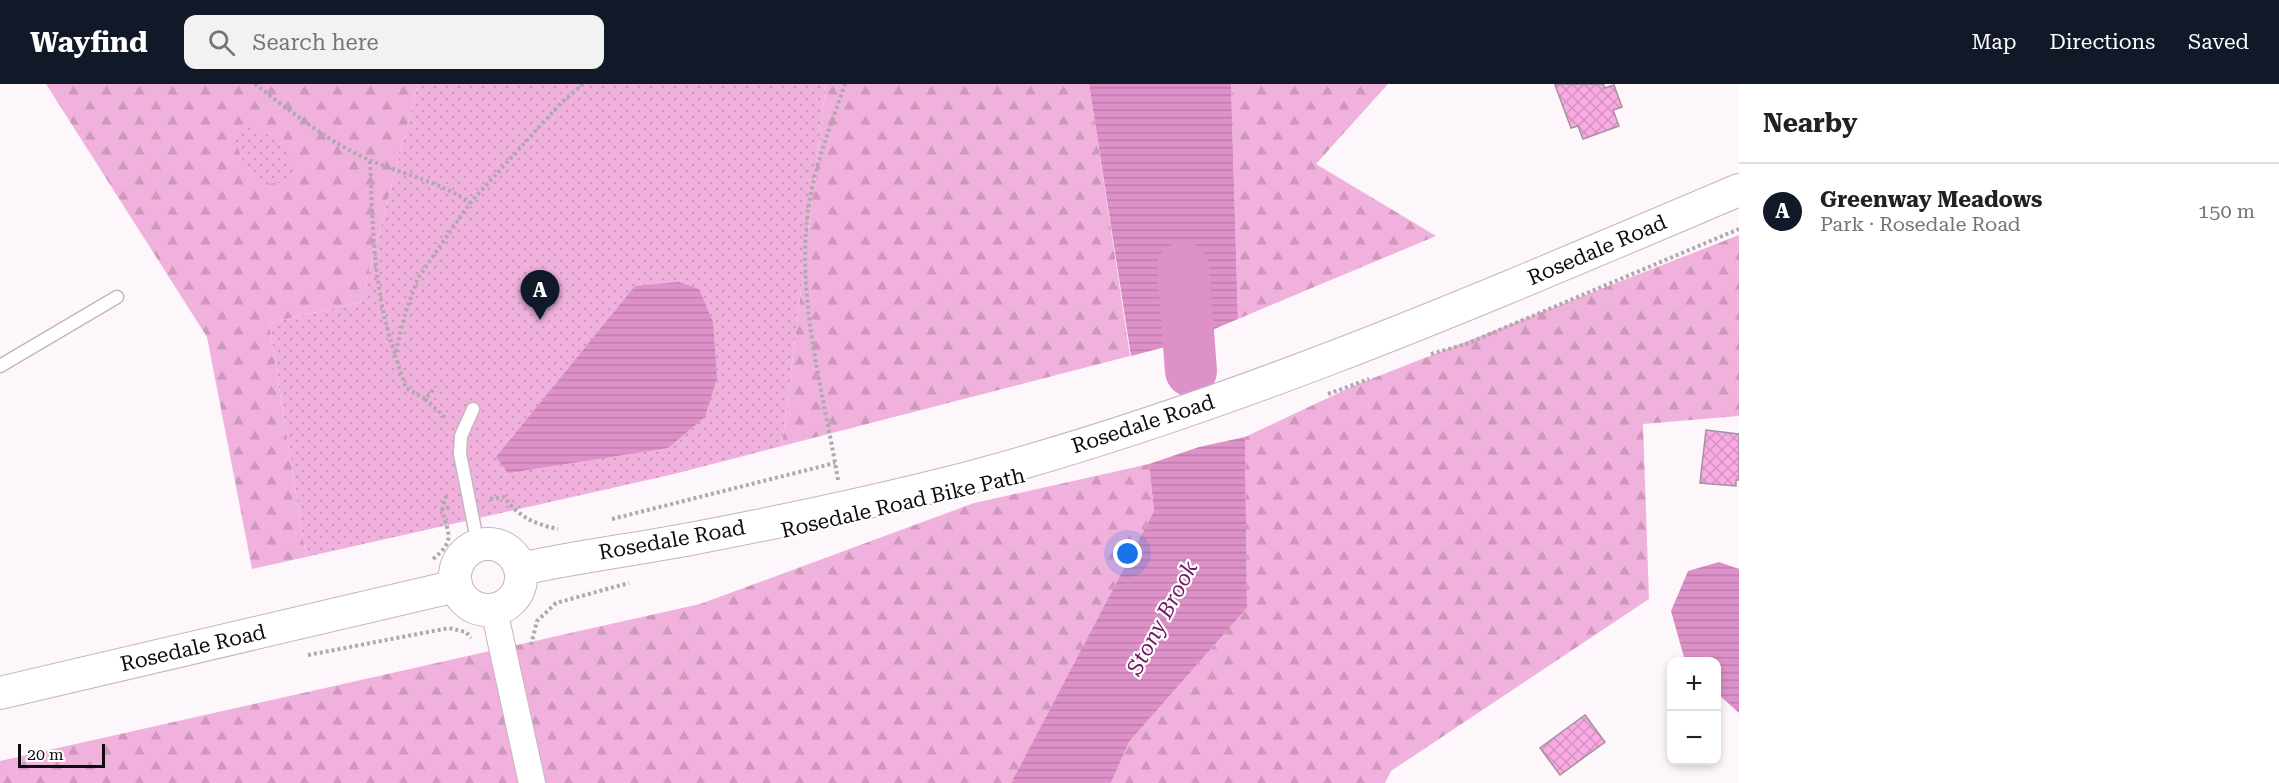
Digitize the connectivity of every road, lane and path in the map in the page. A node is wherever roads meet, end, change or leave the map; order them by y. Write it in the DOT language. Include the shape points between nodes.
graph roads {
  1 [pos="255,84"];
  2 [pos="583,84"];
  3 [pos="845,84"];
  4 [pos="370,161"];
  5 [pos="1739,190"];
  6 [pos="470,203"];
  7 [pos="1739,229"];
  8 [pos="117,297"];
  9 [pos="395,355"];
  10 [pos="1425,356"];
  11 [pos="0,366"];
  12 [pos="1373,377"];
  13 [pos="433,390"];
  14 [pos="1322,396"];
  15 [pos="473,409"];
  16 [pos="836,464"];
  17 [pos="471,502"];
  18 [pos="843,508"];
  19 [pos="605,521"];
  20 [pos="562,530"];
  21 [pos="478,545"];
  22 [pos="521,569"];
  23 [pos="635,581"];
  24 [pos="456,586"];
  25 [pos="414,594"];
  26 [pos="494,610"];
  27 [pos="423,633"];
  28 [pos="502,654"];
  29 [pos="307,655"];
  30 [pos="0,693"];
  31 [pos="532,783"];
  1 -- 4 [label="path" via="297,117"];
  2 -- 6 [label="path"];
  3 -- 16 [label="path" via="816,170 807,219 804,270 809,320"];
  4 -- 6 [label="path" via="440,186"];
  4 -- 9 [label="path" via="375,273"];
  5 -- 18 [label="street, Rosedale Road" via="1461,308 1264,384 1106,438"];
  6 -- 9 [label="path" via="418,278"];
  7 -- 10 [label="path" via="1466,344"];
  8 -- 11 [label="lane"];
  9 -- 13 [label="path" via="406,388 425,399"];
  12 -- 14 [label="path"];
  15 -- 17 [label="lane" via="461,435 460,454"];
  16 -- 18 [label="path"];
  16 -- 19 [label="path"];
  17 -- 20 [label="path" via="504,497 528,521"];
  17 -- 21 [label="lane"];
  17 -- 25 [label="path" via="442,510 450,540 433,559 409,567"];
  18 -- 22 [label="street, Rosedale Road"];
  21 -- 22 [label="street" via="500,545 516,558"];
  21 -- 24 [label="street" via="461,556 456,566"];
  22 -- 26 [label="street" via="519,590 513,599"];
  23 -- 28 [label="path" via="556,603 537,621 530,649"];
  24 -- 25 [label="street, Rosedale Road"];
  24 -- 26 [label="street" via="466,603"];
  25 -- 27 [label="path"];
  25 -- 30 [label="street, Rosedale Road"];
  26 -- 28 [label="street"];
  27 -- 28 [label="path" via="460,629 472,640 481,659"];
  27 -- 29 [label="path"];
  28 -- 31 [label="street"];
}
